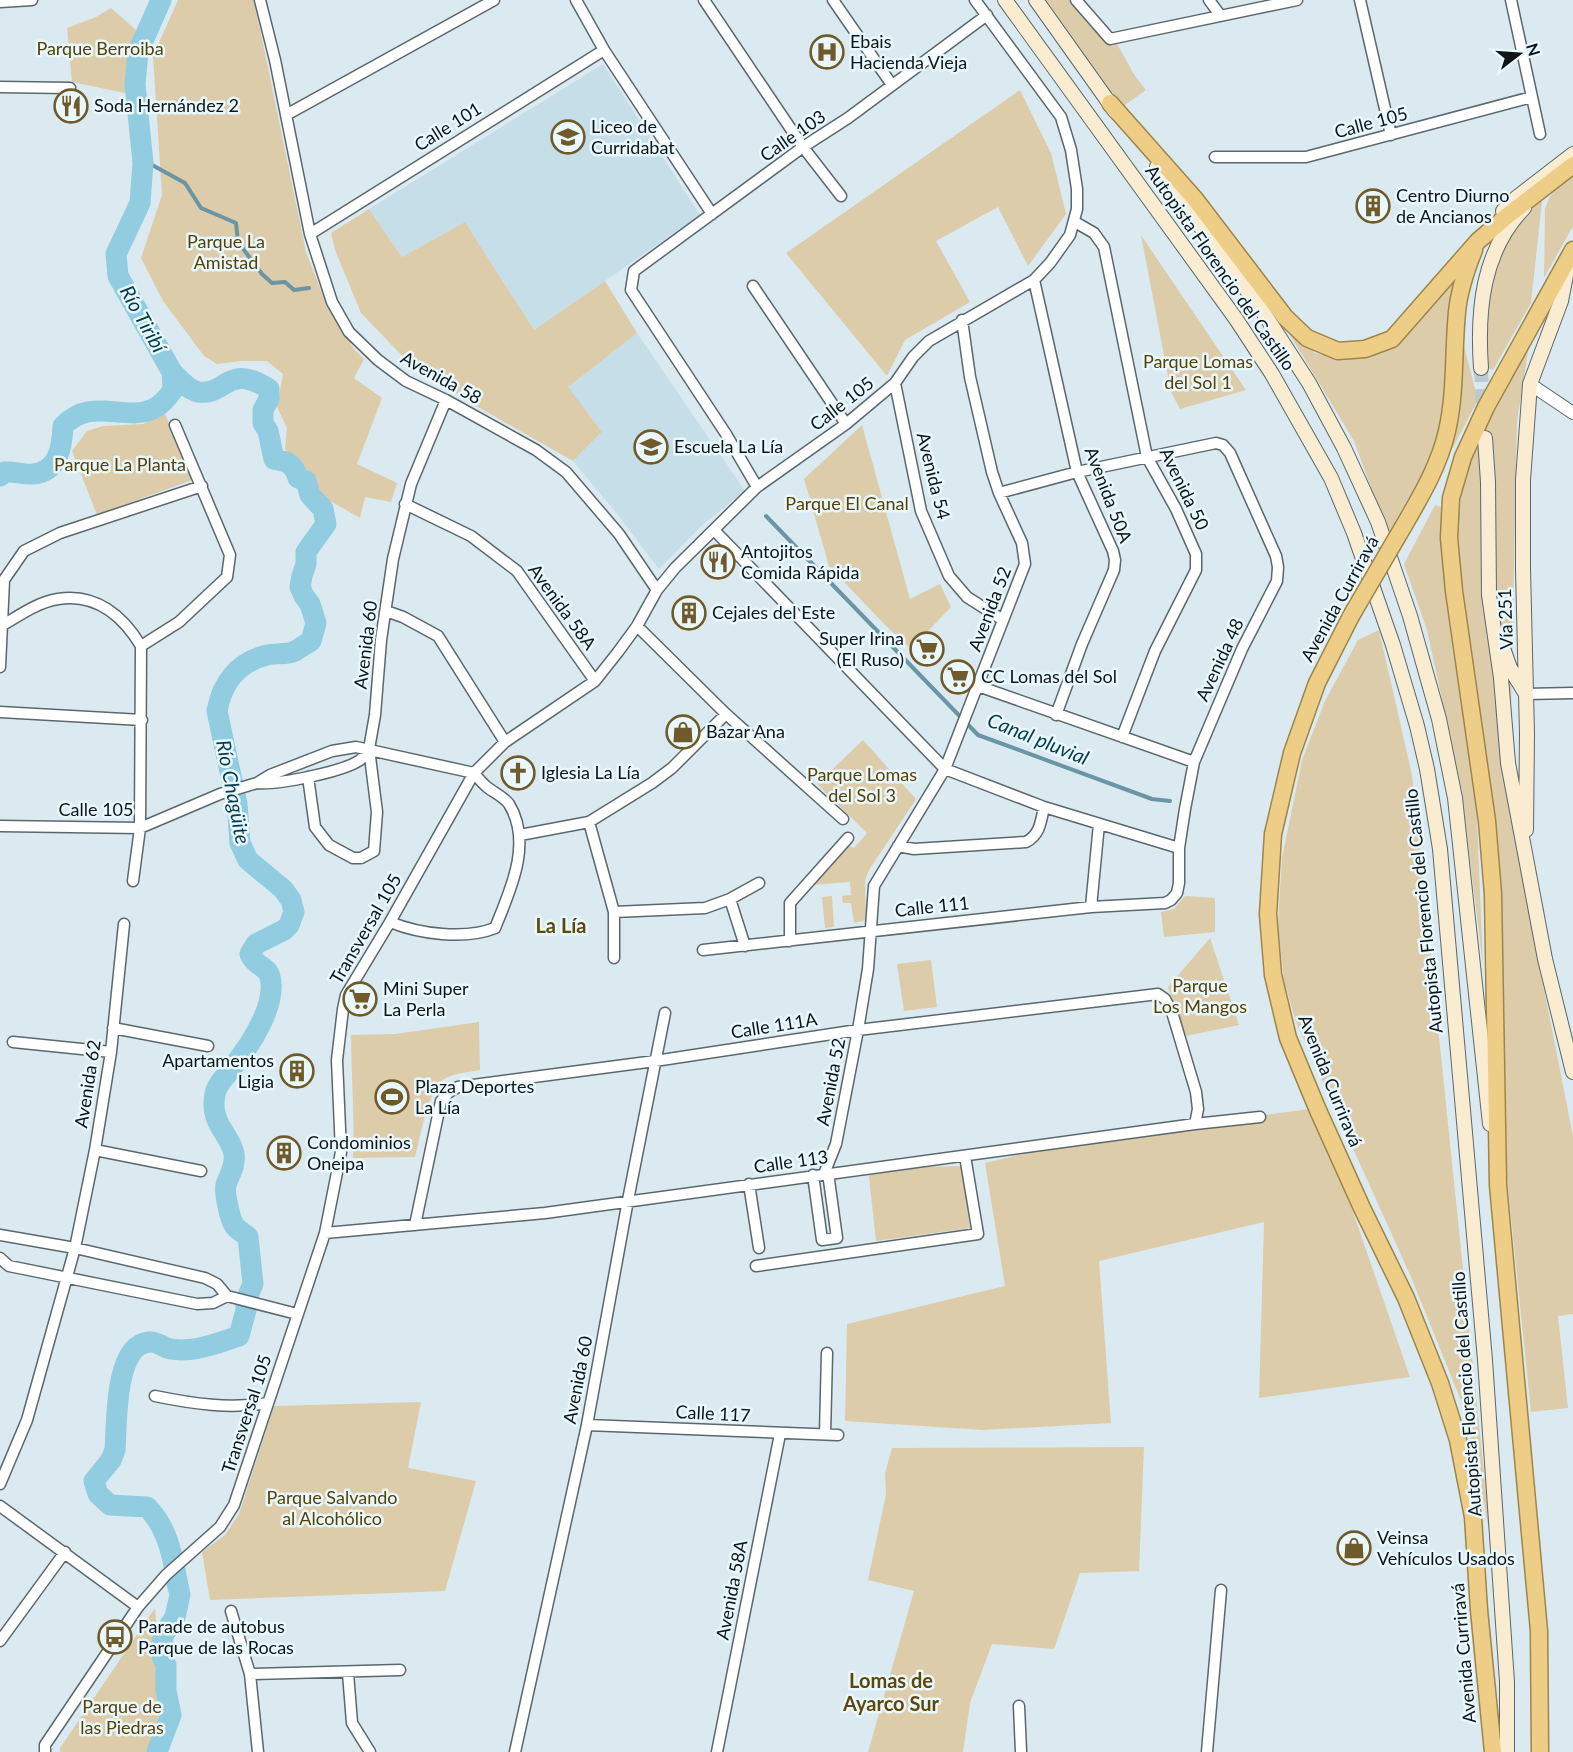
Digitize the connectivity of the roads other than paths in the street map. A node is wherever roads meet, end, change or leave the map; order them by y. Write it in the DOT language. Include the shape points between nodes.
graph roads {
  1 [pos="32,0"];
  2 [pos="494,0"];
  3 [pos="576,0"];
  4 [pos="704,0"];
  5 [pos="833,0"];
  6 [pos="975,0"];
  7 [pos="1005,0"];
  8 [pos="1036,0"];
  9 [pos="1076,0"];
  10 [pos="1209,0"];
  11 [pos="1297,0"];
  12 [pos="1360,0"];
  13 [pos="1511,0"];
  14 [pos="1,2"];
  15 [pos="264,2"];
  16 [pos="987,15"];
  17 [pos="1220,15"];
  18 [pos="604,50"];
  19 [pos="892,85"];
  20 [pos="0,87"];
  21 [pos="70,88"];
  22 [pos="1532,97"];
  23 [pos="1110,103"];
  24 [pos="286,115"];
  25 [pos="1540,134"];
  26 [pos="1391,135"];
  27 [pos="803,147"];
  28 [pos="1573,154"];
  29 [pos="1215,158"];
  30 [pos="1573,165"];
  31 [pos="1538,194"];
  32 [pos="841,196"];
  33 [pos="712,214"];
  34 [pos="1075,222"];
  35 [pos="310,234"];
  36 [pos="1478,241"];
  37 [pos="1571,253"];
  38 [pos="1034,280"];
  39 [pos="753,286"];
  40 [pos="962,320"];
  41 [pos="1481,368"];
  42 [pos="895,383"];
  43 [pos="1530,384"];
  44 [pos="446,400"];
  45 [pos="1573,413"];
  46 [pos="175,424"];
  47 [pos="846,424"];
  48 [pos="1485,438"];
  49 [pos="1148,457"];
  50 [pos="1077,472"];
  51 [pos="202,486"];
  52 [pos="758,487"];
  53 [pos="999,493"];
  54 [pos="405,504"];
  55 [pos="714,530"];
  56 [pos="657,590"];
  57 [pos="386,611"];
  58 [pos="1492,619"];
  59 [pos="1003,620"];
  60 [pos="3,625"];
  61 [pos="637,626"];
  62 [pos="141,646"];
  63 [pos="0,667"];
  64 [pos="595,681"];
  65 [pos="978,686"];
  66 [pos="1573,693"];
  67 [pos="1526,694"];
  68 [pos="0,712"];
  69 [pos="726,714"];
  70 [pos="1056,715"];
  71 [pos="142,720"];
  72 [pos="1122,737"];
  73 [pos="505,742"];
  74 [pos="369,749"];
  75 [pos="1194,762"];
  76 [pos="1508,763"];
  77 [pos="945,769"];
  78 [pos="474,773"];
  79 [pos="308,777"];
  80 [pos="257,783"];
  81 [pos="1044,807"];
  82 [pos="843,819"];
  83 [pos="589,822"];
  84 [pos="1099,824"];
  85 [pos="0,826"];
  86 [pos="140,828"];
  87 [pos="520,835"];
  88 [pos="848,838"];
  89 [pos="898,846"];
  90 [pos="1179,848"];
  91 [pos="1526,853"];
  92 [pos="133,881"];
  93 [pos="759,883"];
  94 [pos="730,899"];
  95 [pos="1165,903"];
  96 [pos="1091,907"];
  97 [pos="614,912"];
  98 [pos="390,922"];
  99 [pos="124,924"];
  100 [pos="870,930"];
  101 [pos="790,941"];
  102 [pos="745,946"];
  103 [pos="704,950"];
  104 [pos="614,958"];
  105 [pos="665,1013"];
  106 [pos="113,1028"];
  107 [pos="858,1030"];
  108 [pos="13,1042"];
  109 [pos="208,1046"];
  110 [pos="111,1052"];
  111 [pos="655,1061"];
  112 [pos="1573,1072"];
  113 [pos="1260,1117"];
  114 [pos="1195,1124"];
  115 [pos="95,1150"];
  116 [pos="964,1156"];
  117 [pos="201,1171"];
  118 [pos="822,1174"];
  119 [pos="749,1184"];
  120 [pos="1498,1185"];
  121 [pos="628,1200"];
  122 [pos="414,1225"];
  123 [pos="325,1233"];
  124 [pos="0,1235"];
  125 [pos="75,1248"];
  126 [pos="759,1248"];
  127 [pos="0,1258"];
  128 [pos="756,1266"];
  129 [pos="67,1277"];
  130 [pos="232,1297"];
  131 [pos="297,1314"];
  132 [pos="827,1353"];
  133 [pos="155,1396"];
  134 [pos="268,1403"];
  135 [pos="587,1425"];
  136 [pos="780,1434"];
  137 [pos="825,1434"];
  138 [pos="838,1435"];
  139 [pos="0,1484"];
  140 [pos="0,1506"];
  141 [pos="65,1552"];
  142 [pos="1221,1590"];
  143 [pos="138,1607"];
  144 [pos="231,1611"];
  145 [pos="0,1641"];
  146 [pos="400,1670"];
  147 [pos="348,1673"];
  148 [pos="250,1674"];
  149 [pos="1020,1706"];
  150 [pos="45,1752"];
  151 [pos="258,1752"];
  152 [pos="370,1752"];
  153 [pos="515,1752"];
  154 [pos="717,1752"];
  155 [pos="1021,1752"];
  156 [pos="1207,1752"];
  157 [pos="1493,1752"];
  158 [pos="1508,1752"];
  159 [pos="1540,1752"];
  1 -- 14 [label="street"];
  2 -- 24 [label="street"];
  3 -- 18 [label="street"];
  4 -- 27 [label="street"];
  5 -- 19 [label="street"];
  6 -- 16 [label="street"];
  7 -- 158 [label="main road, Autopista Florencio del Castillo" via="1236,319 1305,430 1354,533 1414,714 1440,849 1455,1011 1485,1360 1507,1682"];
  8 -- 23 [label="main road, Autopista Florencio del Castillo"];
  9 -- 17 [label="street" via="1110,39"];
  10 -- 17 [label="street"];
  11 -- 17 [label="street"];
  12 -- 26 [label="street"];
  13 -- 22 [label="street"];
  15 -- 24 [label="street, Avenida 58"];
  16 -- 19 [label="street, Calle 103"];
  16 -- 34 [label="street" via="1061,117 1077,189"];
  18 -- 33 [label="street"];
  18 -- 35 [label="street, Calle 101"];
  19 -- 27 [label="street, Calle 103"];
  20 -- 21 [label="street"];
  22 -- 25 [label="street"];
  22 -- 26 [label="street, Calle 105"];
  23 -- 36 [label="highway" via="1195,199 1285,317 1307,338 1323,346 1338,351 1365,349 1392,339"];
  23 -- 120 [label="main road, Autopista Florencio del Castillo" via="1221,252 1309,383 1378,522 1439,719 1455,798"];
  24 -- 35 [label="street, Avenida 58"];
  26 -- 29 [label="street, Calle 105" via="1305,157"];
  27 -- 32 [label="street"];
  27 -- 33 [label="street, Calle 103"];
  28 -- 36 [label="main road" via="1516,198"];
  30 -- 31 [label="highway, Avenida Curriravá"];
  31 -- 36 [label="highway, Avenida Curriravá"];
  31 -- 41 [label="main road" via="1511,224 1491,260 1480,309"];
  33 -- 52 [label="street, Calle 103" via="634,271 631,290"];
  34 -- 38 [label="street, Calle 105" via="1063,246"];
  34 -- 49 [label="street, Avenida 50" via="1094,233 1104,247"];
  35 -- 44 [label="street, Avenida 58" via="332,302 349,332 406,381"];
  36 -- 157 [label="highway, Avenida Curriravá, bridge" via="1465,272 1457,311 1448,430 1436,467 1317,683 1296,742 1273,834 1268,914 1273,975 1288,1038 1406,1298 1440,1383 1464,1463 1473,1517"];
  37 -- 43 [label="main road, Vía 251" via="1561,301"];
  37 -- 120 [label="highway" via="1486,407 1463,457 1451,498 1449,538 1454,591 1487,821 1493,894"];
  38 -- 40 [label="street, Calle 105"];
  38 -- 50 [label="street, Avenida 50A"];
  39 -- 47 [label="street"];
  40 -- 42 [label="street, Calle 105" via="929,340"];
  40 -- 53 [label="street, Avenida 52" via="970,377"];
  42 -- 47 [label="street, Calle 105"];
  42 -- 59 [label="street, Avenida 54" via="921,512 949,576 967,597"];
  43 -- 45 [label="street"];
  43 -- 67 [label="main road, Vía 251" via="1523,491"];
  44 -- 54 [label="street, Avenida 60"];
  44 -- 56 [label="street, Avenida 58" via="536,450 566,472 619,534"];
  46 -- 51 [label="street"];
  47 -- 52 [label="street, Calle 105"];
  48 -- 58 [label="main road, Vía 251"];
  49 -- 50 [label="street"];
  49 -- 72 [label="street, Avenida 50" via="1176,509 1197,562 1155,651"];
  49 -- 75 [label="street, Avenida 48" via="1216,443 1223,445 1276,556 1277,581 1224,689"];
  50 -- 53 [label="street"];
  50 -- 70 [label="street, Avenida 50A" via="1115,560"];
  51 -- 60 [label="street" via="60,533 24,551 4,580"];
  51 -- 62 [label="street" via="230,555 227,577 179,622"];
  52 -- 55 [label="street, Calle 105"];
  53 -- 59 [label="street, Avenida 52" via="1025,554 1025,564"];
  54 -- 57 [label="street, Avenida 60"];
  54 -- 64 [label="street, Avenida 58A" via="471,537 517,571"];
  55 -- 56 [label="street, Calle 105"];
  55 -- 77 [label="street"];
  56 -- 61 [label="street, Calle 105"];
  57 -- 73 [label="street" via="438,636"];
  57 -- 74 [label="street, Avenida 60"];
  58 -- 67 [label="main road" via="1510,668"];
  58 -- 76 [label="main road, Vía 251"];
  59 -- 65 [label="street, Avenida 52"];
  60 -- 62 [label="street" via="58,599 88,600 110,609 132,630"];
  60 -- 63 [label="street"];
  61 -- 64 [label="street, Transversal 105"];
  61 -- 69 [label="street"];
  62 -- 71 [label="street"];
  64 -- 73 [label="street, Transversal 105"];
  65 -- 70 [label="street"];
  65 -- 77 [label="street, Avenida 52"];
  66 -- 67 [label="street"];
  67 -- 76 [label="main road" via="1513,714"];
  67 -- 91 [label="main road, Vía 251"];
  68 -- 71 [label="street"];
  69 -- 82 [label="street"];
  69 -- 83 [label="street" via="672,768"];
  70 -- 72 [label="street"];
  71 -- 86 [label="street"];
  72 -- 75 [label="street"];
  73 -- 78 [label="street, Transversal 105"];
  74 -- 78 [label="street, Calle 105"];
  74 -- 79 [label="street, Calle 105" via="360,760"];
  74 -- 79 [label="street, Avenida 60" via="377,813 374,851 361,858 328,845 315,827"];
  74 -- 80 [label="street, Calle 105" via="332,751"];
  75 -- 90 [label="street, Avenida 48"];
  76 -- 91 [label="main road, Vía 251"];
  77 -- 81 [label="street"];
  77 -- 89 [label="street, Avenida 52"];
  78 -- 87 [label="street" via="508,803"];
  78 -- 98 [label="street, Transversal 105"];
  79 -- 80 [label="street, Calle 105"];
  80 -- 86 [label="street, Calle 105"];
  81 -- 84 [label="street"];
  81 -- 89 [label="street" via="1038,831 1026,843 914,849"];
  83 -- 87 [label="street"];
  83 -- 97 [label="street"];
  84 -- 90 [label="street"];
  84 -- 96 [label="street"];
  85 -- 86 [label="street, Calle 105"];
  86 -- 92 [label="street"];
  87 -- 98 [label="street" via="510,892 495,928 485,933 445,934 410,930"];
  88 -- 101 [label="street" via="790,903"];
  89 -- 100 [label="street, Avenida 52" via="874,886"];
  90 -- 95 [label="street, Avenida 48" via="1177,893"];
  91 -- 112 [label="main road, Vía 251" via="1545,960"];
  93 -- 94 [label="street"];
  94 -- 97 [label="street" via="705,908"];
  94 -- 102 [label="street"];
  95 -- 96 [label="street, Calle 111"];
  96 -- 100 [label="street, Calle 111"];
  97 -- 104 [label="street"];
  98 -- 123 [label="street, Transversal 105" via="346,995 343,1008 337,1071 341,1152"];
  99 -- 106 [label="street, Avenida 62"];
  100 -- 101 [label="street, Calle 111"];
  100 -- 107 [label="street, Avenida 52"];
  101 -- 102 [label="street, Calle 111"];
  102 -- 103 [label="street, Calle 111"];
  105 -- 111 [label="street, Avenida 60"];
  106 -- 109 [label="street"];
  106 -- 110 [label="street, Avenida 62"];
  107 -- 111 [label="street, Calle 111A"];
  107 -- 114 [label="street, Calle 111A" via="1158,994 1172,1012 1196,1092"];
  107 -- 118 [label="street, Avenida 52" via="836,1144"];
  108 -- 110 [label="street"];
  110 -- 115 [label="street, Avenida 62"];
  111 -- 121 [label="street, Avenida 60"];
  111 -- 122 [label="street, Calle 111A" via="458,1087 449,1092 441,1101"];
  113 -- 114 [label="street, Calle 113"];
  114 -- 116 [label="street, Calle 113"];
  115 -- 117 [label="street"];
  115 -- 125 [label="street, Avenida 62"];
  116 -- 118 [label="street, Calle 113"];
  116 -- 128 [label="street" via="978,1234"];
  118 -- 118 [label="street" via="837,1238 822,1240"];
  118 -- 119 [label="street, Calle 113"];
  119 -- 121 [label="street, Calle 113"];
  119 -- 126 [label="street"];
  120 -- 159 [label="highway, Autopista Florencio del Castillo" via="1539,1631"];
  121 -- 122 [label="street, Calle 113" via="545,1213"];
  121 -- 135 [label="street, Avenida 60"];
  122 -- 123 [label="street, Calle 113"];
  123 -- 131 [label="street, Transversal 105"];
  124 -- 125 [label="street"];
  125 -- 129 [label="street, Avenida 62"];
  125 -- 130 [label="street" via="205,1278"];
  127 -- 129 [label="street" via="9,1266"];
  129 -- 130 [label="street" via="197,1304"];
  129 -- 139 [label="street, Avenida 62" via="27,1420"];
  130 -- 131 [label="street"];
  131 -- 134 [label="street, Transversal 105"];
  132 -- 137 [label="street"];
  133 -- 134 [label="street" via="194,1405"];
  134 -- 143 [label="street, Transversal 105" via="234,1505 220,1527 166,1575"];
  135 -- 136 [label="street, Calle 117"];
  135 -- 153 [label="street, Avenida 60"];
  136 -- 137 [label="street, Calle 117"];
  136 -- 154 [label="street, Avenida 58A"];
  137 -- 138 [label="street, Calle 117"];
  140 -- 141 [label="street"];
  141 -- 143 [label="street"];
  141 -- 145 [label="street"];
  142 -- 156 [label="street"];
  143 -- 150 [label="street, Transversal 105" via="45,1745"];
  144 -- 148 [label="street"];
  146 -- 147 [label="street"];
  147 -- 148 [label="street"];
  147 -- 152 [label="street" via="352,1723"];
  148 -- 151 [label="street"];
  149 -- 155 [label="street"];
}
